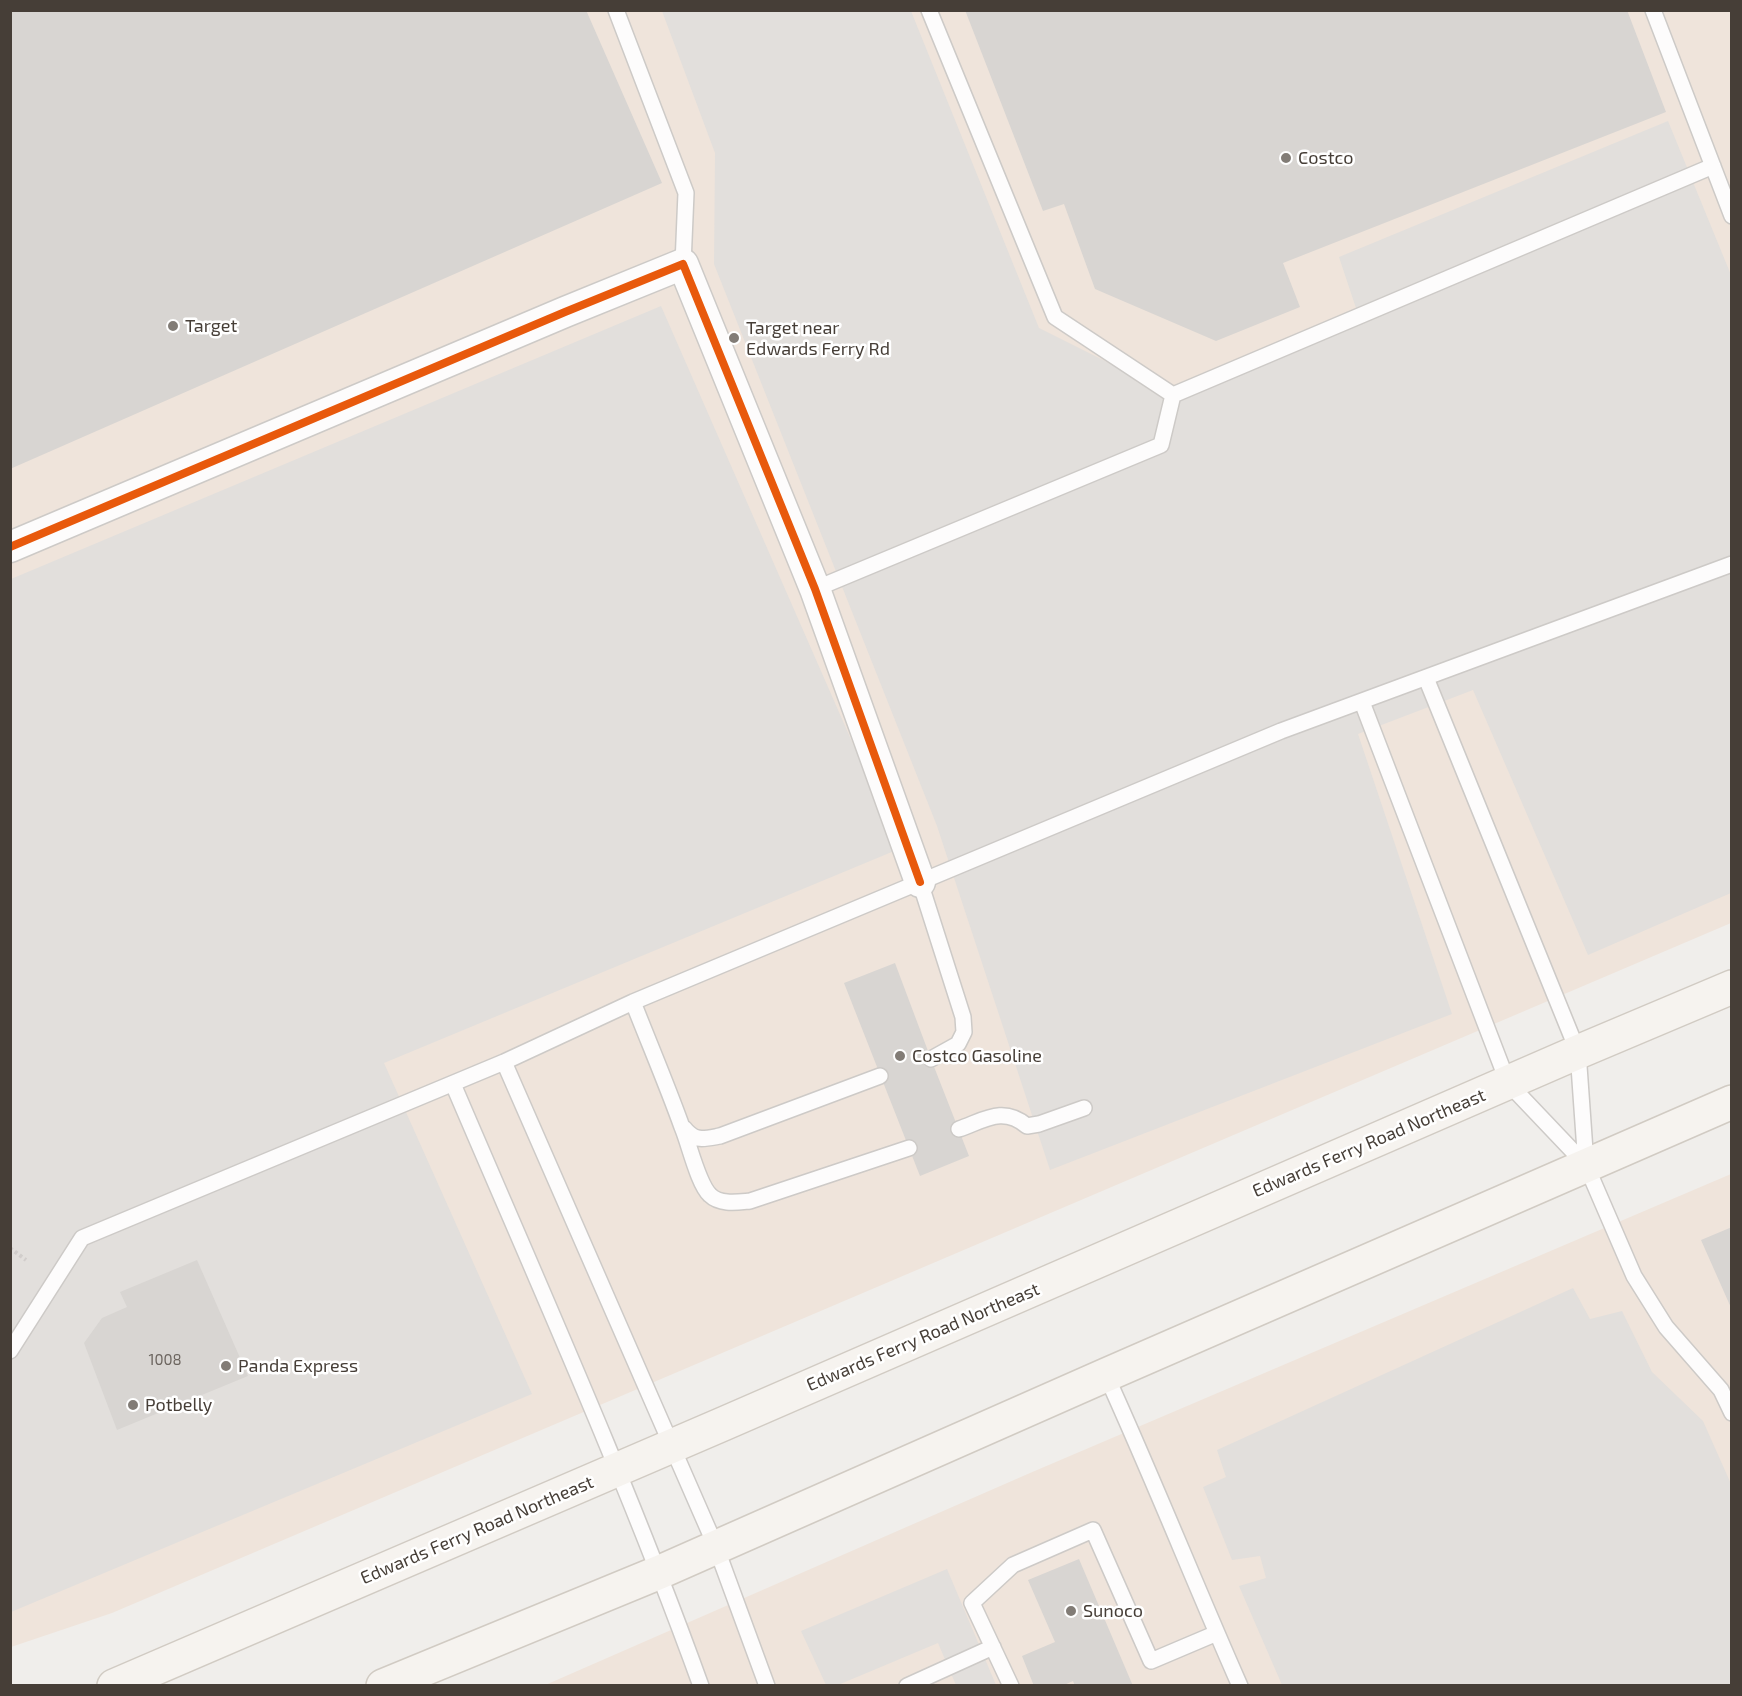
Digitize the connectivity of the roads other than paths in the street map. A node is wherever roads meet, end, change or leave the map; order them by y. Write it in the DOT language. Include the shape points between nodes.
graph roads {
  1 [pos="616,10"];
  2 [pos="929,10"];
  3 [pos="1653,10"];
  4 [pos="1713,166"];
  5 [pos="1731,216"];
  6 [pos="683,264"];
  7 [pos="1173,395"];
  8 [pos="10,548"];
  9 [pos="1731,564"];
  10 [pos="815,589"];
  11 [pos="1426,678"];
  12 [pos="1362,702"];
  13 [pos="920,882"];
  14 [pos="1731,987"];
  15 [pos="633,1002"];
  16 [pos="1578,1052"];
  17 [pos="931,1059"];
  18 [pos="504,1062"];
  19 [pos="880,1076"];
  20 [pos="1508,1083"];
  21 [pos="453,1084"];
  22 [pos="1731,1102"];
  23 [pos="1084,1108"];
  24 [pos="682,1125"];
  25 [pos="959,1129"];
  26 [pos="909,1148"];
  27 [pos="1586,1166"];
  28 [pos="11,1349"];
  29 [pos="1106,1375"];
  30 [pos="1731,1413"];
  31 [pos="672,1445"];
  32 [pos="618,1469"];
  33 [pos="716,1547"];
  34 [pos="660,1572"];
  35 [pos="1217,1633"];
  36 [pos="993,1647"];
  37 [pos="114,1686"];
  38 [pos="383,1686"];
  39 [pos="701,1686"];
  40 [pos="767,1686"];
  41 [pos="907,1686"];
  42 [pos="1011,1686"];
  43 [pos="1240,1686"];
  1 -- 6 [label="lane" via="686,193"];
  2 -- 7 [label="lane" via="1055,318"];
  3 -- 4 [label="lane"];
  4 -- 5 [label="lane"];
  4 -- 7 [label="lane"];
  6 -- 8 [label="street"];
  6 -- 10 [label="street"];
  7 -- 10 [label="lane" via="1161,446"];
  9 -- 11 [label="lane"];
  10 -- 13 [label="street"];
  11 -- 12 [label="lane"];
  11 -- 16 [label="lane"];
  12 -- 13 [label="lane" via="1281,731"];
  12 -- 20 [label="lane"];
  13 -- 15 [label="lane"];
  13 -- 17 [label="lane" via="963,1017 964,1032 958,1044"];
  14 -- 16 [label="main road, Edwards Ferry Road Northeast"];
  15 -- 18 [label="lane"];
  15 -- 24 [label="lane"];
  16 -- 20 [label="main road, Edwards Ferry Road Northeast"];
  16 -- 27 [label="lane"];
  18 -- 21 [label="lane"];
  18 -- 31 [label="lane"];
  19 -- 24 [label="lane" via="720,1136 703,1140 690,1136"];
  20 -- 27 [label="lane"];
  20 -- 31 [label="main road, Edwards Ferry Road Northeast"];
  21 -- 28 [label="lane" via="82,1238"];
  21 -- 32 [label="lane"];
  22 -- 27 [label="main road"];
  23 -- 25 [label="lane" via="1039,1124 1027,1126 1003,1114"];
  24 -- 26 [label="lane" via="710,1195 735,1203"];
  27 -- 29 [label="main road"];
  27 -- 30 [label="lane" via="1634,1276 1666,1328 1721,1390"];
  29 -- 33 [label="main road"];
  29 -- 35 [label="lane"];
  31 -- 32 [label="main road, Edwards Ferry Road Northeast"];
  31 -- 33 [label="lane"];
  32 -- 34 [label="lane"];
  32 -- 37 [label="main road, Edwards Ferry Road Northeast"];
  33 -- 34 [label="main road"];
  33 -- 40 [label="lane"];
  34 -- 38 [label="main road"];
  34 -- 39 [label="lane"];
  35 -- 36 [label="lane" via="1151,1661 1093,1530 1013,1565 972,1603"];
  35 -- 43 [label="lane"];
  36 -- 41 [label="lane"];
  36 -- 42 [label="lane"];
}
